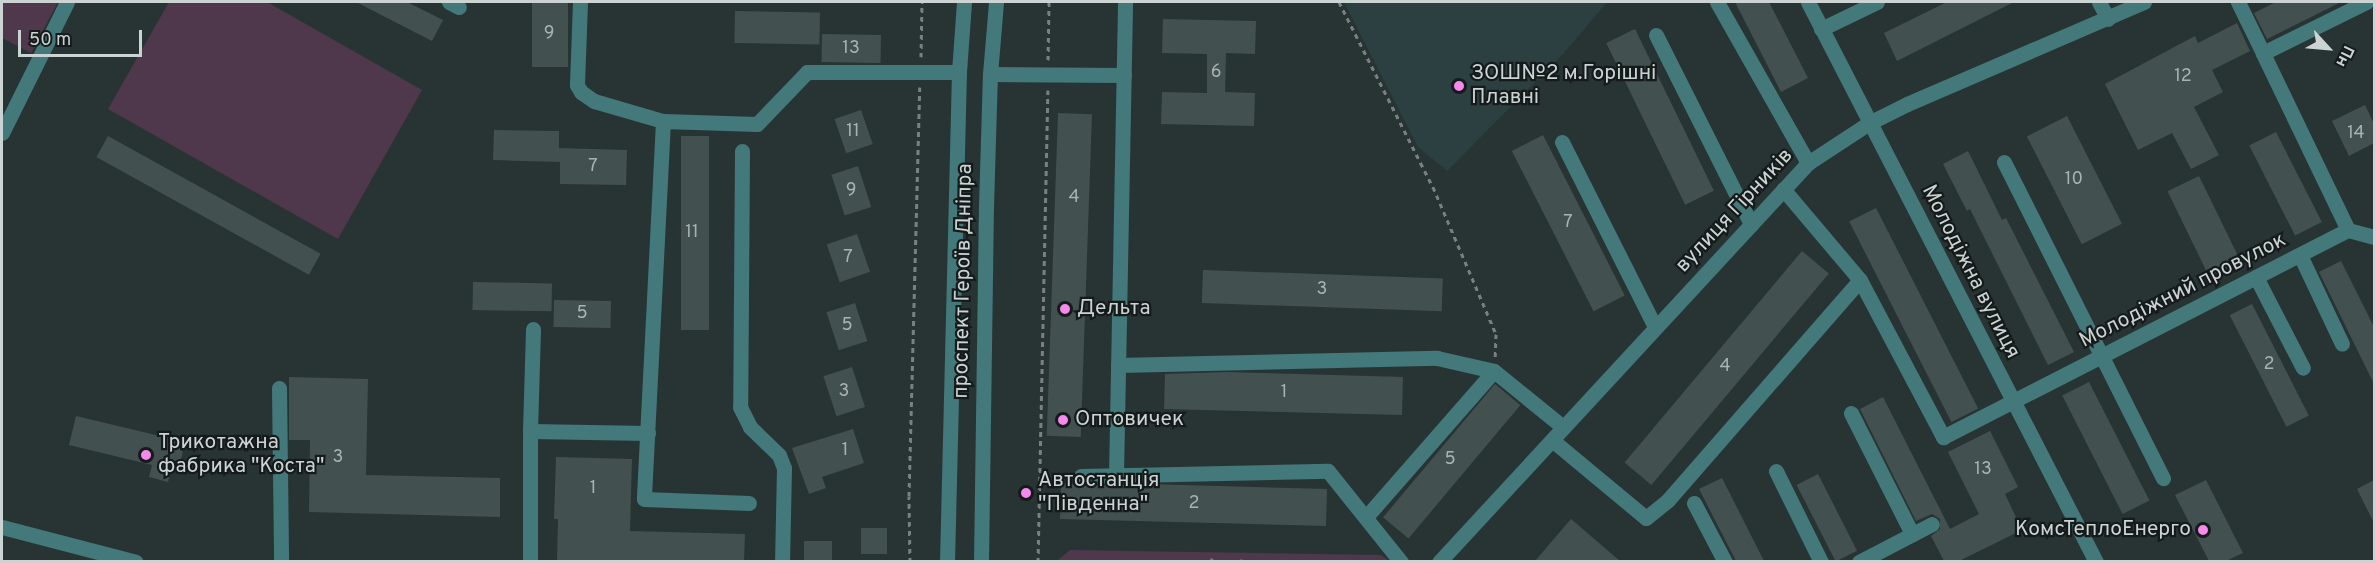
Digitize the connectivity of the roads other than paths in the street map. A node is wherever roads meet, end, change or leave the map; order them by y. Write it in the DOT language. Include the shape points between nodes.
graph roads {
  1 [pos="67,2"];
  2 [pos="579,2"];
  3 [pos="964,2"];
  4 [pos="996,2"];
  5 [pos="1125,2"];
  6 [pos="1717,2"];
  7 [pos="1808,2"];
  8 [pos="1877,2"];
  9 [pos="2099,2"];
  10 [pos="2144,2"];
  11 [pos="2238,2"];
  12 [pos="2366,2"];
  13 [pos="2108,19"];
  14 [pos="1821,29"];
  15 [pos="1656,35"];
  16 [pos="2263,53"];
  17 [pos="959,72"];
  18 [pos="990,74"];
  19 [pos="1124,75"];
  20 [pos="663,122"];
  21 [pos="1869,123"];
  22 [pos="2,133"];
  23 [pos="1562,142"];
  24 [pos="742,151"];
  25 [pos="2004,162"];
  26 [pos="1808,163"];
  27 [pos="1783,189"];
  28 [pos="1751,224"];
  29 [pos="2348,230"];
  30 [pos="2374,237"];
  31 [pos="2300,255"];
  32 [pos="2256,277"];
  33 [pos="1860,280"];
  34 [pos="1655,327"];
  35 [pos="533,329"];
  36 [pos="2342,344"];
  37 [pos="2103,356"];
  38 [pos="1118,365"];
  39 [pos="2303,368"];
  40 [pos="1494,370"];
  41 [pos="279,388"];
  42 [pos="2014,402"];
  43 [pos="1851,413"];
  44 [pos="1563,427"];
  45 [pos="530,431"];
  46 [pos="648,433"];
  47 [pos="1552,440"];
  48 [pos="1776,471"];
  49 [pos="1116,475"];
  50 [pos="1081,476"];
  51 [pos="2163,478"];
  52 [pos="749,503"];
  53 [pos="1694,503"];
  54 [pos="1366,517"];
  55 [pos="1932,524"];
  56 [pos="2,527"];
  57 [pos="1912,534"];
  58 [pos="136,561"];
  59 [pos="281,561"];
  60 [pos="530,561"];
  61 [pos="782,561"];
  62 [pos="947,561"];
  63 [pos="981,561"];
  64 [pos="1401,561"];
  65 [pos="1439,561"];
  66 [pos="1725,561"];
  67 [pos="1821,561"];
  68 [pos="1859,561"];
  69 [pos="2096,561"];
  1 -- 22 [label="street"];
  2 -- 20 [label="street" via="577,85 581,92 594,101"];
  3 -- 17 [label="street, проспект Героїв Дніпра"];
  4 -- 18 [label="street, проспект Героїв Дніпра"];
  5 -- 19 [label="street"];
  6 -- 26 [label="street"];
  7 -- 14 [label="street, Молодіжна вулиця"];
  8 -- 14 [label="street"];
  9 -- 13 [label="street"];
  10 -- 13 [label="street, вулиця Гірників"];
  11 -- 16 [label="street"];
  12 -- 16 [label="street"];
  13 -- 21 [label="street, вулиця Гірників"];
  14 -- 21 [label="street, Молодіжна вулиця"];
  15 -- 28 [label="street"];
  16 -- 29 [label="street"];
  17 -- 20 [label="street" via="807,72 757,124"];
  17 -- 62 [label="street, проспект Героїв Дніпра"];
  18 -- 19 [label="street"];
  18 -- 63 [label="street, проспект Героїв Дніпра"];
  19 -- 38 [label="street"];
  20 -- 46 [label="street"];
  21 -- 26 [label="street, вулиця Гірників"];
  21 -- 42 [label="street, Молодіжна вулиця"];
  23 -- 34 [label="street"];
  24 -- 61 [label="street" via="740,408 750,426 779,455 784,468"];
  25 -- 37 [label="street"];
  26 -- 27 [label="street, вулиця Гірників"];
  27 -- 28 [label="street, вулиця Гірників"];
  27 -- 33 [label="street"];
  28 -- 34 [label="street, вулиця Гірників"];
  29 -- 30 [label="street"];
  29 -- 31 [label="street, Молодіжний провулок"];
  31 -- 32 [label="street, Молодіжний провулок"];
  31 -- 36 [label="street"];
  32 -- 37 [label="street, Молодіжний провулок"];
  32 -- 39 [label="street"];
  33 -- 42 [label="street, Молодіжний провулок" via="1943,437"];
  33 -- 47 [label="street" via="1668,500 1646,518"];
  34 -- 44 [label="street, вулиця Гірників"];
  35 -- 45 [label="street"];
  37 -- 42 [label="street, Молодіжний провулок"];
  37 -- 51 [label="street"];
  38 -- 40 [label="street" via="1437,358"];
  38 -- 49 [label="street"];
  40 -- 44 [label="street"];
  40 -- 54 [label="street"];
  41 -- 59 [label="street"];
  42 -- 69 [label="street, Молодіжна вулиця"];
  43 -- 57 [label="street"];
  44 -- 47 [label="street, вулиця Гірників"];
  45 -- 46 [label="street"];
  45 -- 60 [label="street"];
  46 -- 52 [label="street" via="644,499"];
  47 -- 65 [label="street, вулиця Гірників"];
  48 -- 67 [label="street"];
  49 -- 50 [label="street"];
  49 -- 54 [label="street" via="1328,471"];
  53 -- 66 [label="street"];
  54 -- 64 [label="street"];
  55 -- 57 [label="street"];
  56 -- 58 [label="street"];
  57 -- 68 [label="street"];
}
